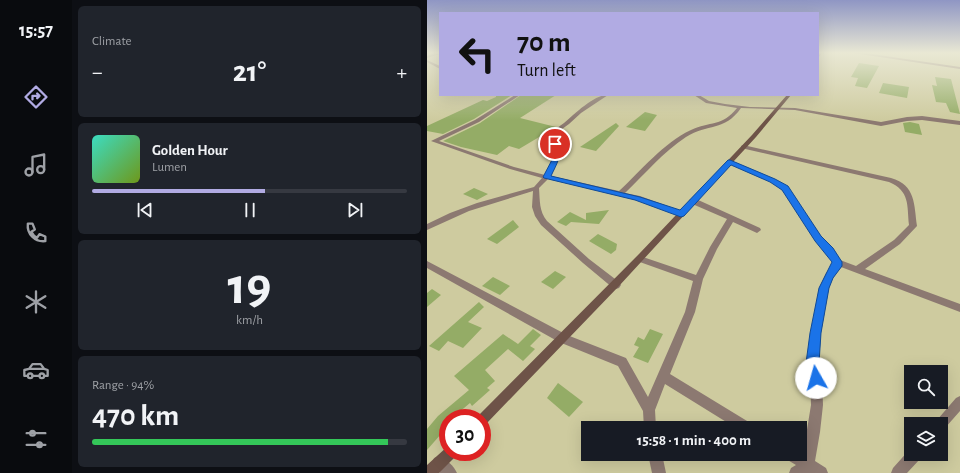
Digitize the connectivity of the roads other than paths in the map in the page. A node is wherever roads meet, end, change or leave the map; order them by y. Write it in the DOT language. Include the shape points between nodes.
graph roads {
  1 [pos="517,96"];
  2 [pos="604,96"];
  3 [pos="697,96"];
  4 [pos="788,96"];
  5 [pos="740,107"];
  6 [pos="779,108"];
  7 [pos="960,123"];
  8 [pos="431,142"];
  9 [pos="743,147"];
  10 [pos="730,162"];
  11 [pos="547,177"];
  12 [pos="536,188"];
  13 [pos="620,194"];
  14 [pos="693,202"];
  15 [pos="681,214"];
  16 [pos="731,219"];
  17 [pos="427,227"];
  18 [pos="757,230"];
  19 [pos="640,259"];
  20 [pos="837,262"];
  21 [pos="427,264"];
  22 [pos="858,269"];
  23 [pos="698,279"];
  24 [pos="616,285"];
  25 [pos="960,308"];
  26 [pos="563,339"];
  27 [pos="664,377"];
  28 [pos="960,402"];
  29 [pos="649,410"];
  30 [pos="491,411"];
  31 [pos="947,417"];
  32 [pos="650,421"];
  33 [pos="736,421"];
  34 [pos="656,461"];
  35 [pos="803,461"];
  36 [pos="909,461"];
  37 [pos="439,463"];
  38 [pos="808,464"];
  39 [pos="429,473"];
  40 [pos="450,473"];
  41 [pos="659,473"];
  42 [pos="796,473"];
  43 [pos="821,473"];
  44 [pos="898,473"];
  1 -- 8 [label="street" via="500,108"];
  2 -- 11 [label="street" via="545,139 555,144 557,151"];
  3 -- 5 [label="street" via="712,103"];
  4 -- 6 [label="street"];
  5 -- 6 [label="street"];
  5 -- 13 [label="street" via="731,120 694,131 681,139"];
  6 -- 7 [label="street" via="878,124 922,118"];
  6 -- 9 [label="street"];
  8 -- 11 [label="street"];
  9 -- 10 [label="street"];
  9 -- 22 [label="street" via="869,174 900,184 910,197 913,226 897,242"];
  10 -- 14 [label="street"];
  10 -- 20 [label="street" via="785,188"];
  11 -- 12 [label="street"];
  11 -- 13 [label="street"];
  12 -- 17 [label="street" via="468,208"];
  12 -- 24 [label="street" via="536,207 544,223"];
  13 -- 15 [label="street"];
  14 -- 15 [label="street"];
  14 -- 16 [label="street"];
  15 -- 19 [label="street"];
  16 -- 18 [label="street"];
  16 -- 23 [label="street"];
  19 -- 23 [label="street"];
  19 -- 24 [label="street"];
  20 -- 22 [label="street"];
  20 -- 38 [label="street" via="824,288 815,333 813,363 817,405"];
  21 -- 26 [label="street"];
  22 -- 25 [label="street"];
  23 -- 27 [label="street" via="690,312"];
  24 -- 26 [label="street"];
  26 -- 29 [label="street" via="622,362"];
  26 -- 30 [label="street"];
  27 -- 29 [label="street"];
  27 -- 33 [label="street"];
  28 -- 31 [label="street"];
  29 -- 32 [label="street"];
  34 -- 41 [label="street"];
  35 -- 38 [label="street"];
  36 -- 44 [label="street"];
  37 -- 39 [label="street"];
  37 -- 40 [label="street"];
  38 -- 42 [label="street"];
  38 -- 43 [label="street"];
}
